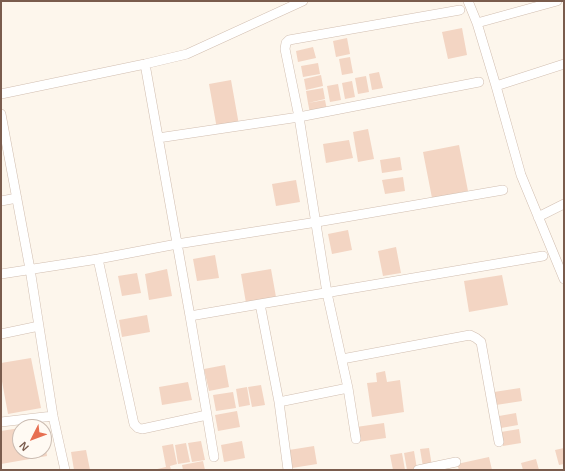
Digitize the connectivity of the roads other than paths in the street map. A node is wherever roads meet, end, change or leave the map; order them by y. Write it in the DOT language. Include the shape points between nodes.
graph roads {
  1 [pos="303,1"];
  2 [pos="468,1"];
  3 [pos="557,1"];
  4 [pos="460,10"];
  5 [pos="477,23"];
  6 [pos="145,64"];
  7 [pos="564,64"];
  8 [pos="479,82"];
  9 [pos="496,86"];
  10 [pos="1,94"];
  11 [pos="1,114"];
  12 [pos="299,117"];
  13 [pos="158,138"];
  14 [pos="503,190"];
  15 [pos="17,198"];
  16 [pos="1,201"];
  17 [pos="564,204"];
  18 [pos="538,217"];
  19 [pos="317,222"];
  20 [pos="177,244"];
  21 [pos="543,256"];
  22 [pos="98,259"];
  23 [pos="30,269"];
  24 [pos="1,274"];
  25 [pos="564,278"];
  26 [pos="328,294"];
  27 [pos="260,304"];
  28 [pos="190,316"];
  29 [pos="39,326"];
  30 [pos="1,334"];
  31 [pos="342,359"];
  32 [pos="348,388"];
  33 [pos="279,402"];
  34 [pos="207,415"];
  35 [pos="53,416"];
  36 [pos="1,422"];
  37 [pos="356,439"];
  38 [pos="499,442"];
  39 [pos="214,457"];
  40 [pos="456,462"];
  41 [pos="65,470"];
  42 [pos="288,470"];
  43 [pos="418,470"];
  1 -- 6 [label="street" via="187,54"];
  2 -- 5 [label="street"];
  3 -- 5 [label="street"];
  4 -- 12 [label="street" via="289,40 285,49"];
  5 -- 9 [label="street"];
  6 -- 10 [label="street"];
  6 -- 13 [label="street"];
  7 -- 9 [label="street"];
  8 -- 12 [label="street"];
  9 -- 18 [label="street" via="521,175"];
  11 -- 15 [label="street"];
  12 -- 13 [label="street"];
  12 -- 19 [label="street"];
  13 -- 20 [label="street"];
  14 -- 19 [label="street"];
  15 -- 16 [label="street"];
  15 -- 23 [label="street"];
  17 -- 18 [label="street"];
  18 -- 25 [label="street"];
  19 -- 20 [label="street"];
  19 -- 26 [label="street"];
  20 -- 22 [label="street"];
  20 -- 28 [label="street"];
  21 -- 26 [label="street"];
  22 -- 23 [label="street"];
  22 -- 34 [label="street" via="134,424 142,429"];
  23 -- 24 [label="street"];
  23 -- 29 [label="street"];
  26 -- 27 [label="street"];
  26 -- 31 [label="street"];
  27 -- 28 [label="street"];
  27 -- 33 [label="street"];
  28 -- 34 [label="street"];
  29 -- 30 [label="street"];
  29 -- 35 [label="street"];
  31 -- 32 [label="street"];
  31 -- 38 [label="street" via="470,335 476,338 481,342"];
  32 -- 33 [label="street"];
  32 -- 37 [label="street"];
  33 -- 42 [label="street"];
  34 -- 39 [label="street"];
  35 -- 36 [label="street"];
  35 -- 41 [label="street"];
  40 -- 43 [label="street"];
}
